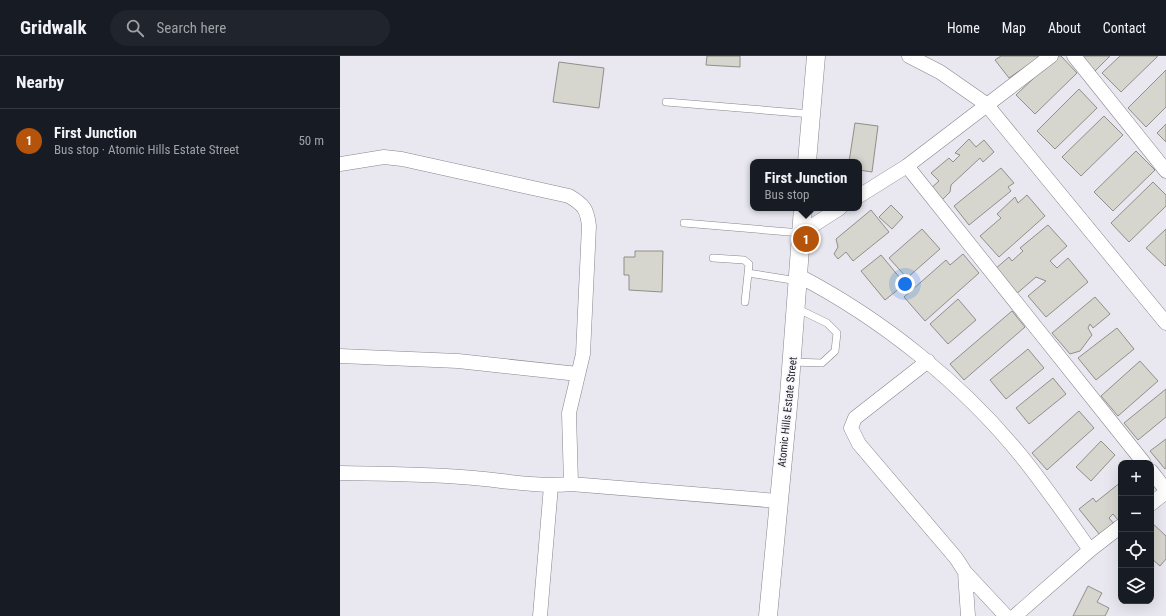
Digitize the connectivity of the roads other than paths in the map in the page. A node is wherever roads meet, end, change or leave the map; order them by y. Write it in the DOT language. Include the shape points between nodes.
graph roads {
  1 [pos="816,56"];
  2 [pos="909,56"];
  3 [pos="1051,56"];
  4 [pos="1074,56"];
  5 [pos="666,102"];
  6 [pos="986,104"];
  7 [pos="811,114"];
  8 [pos="807,159"];
  9 [pos="340,164"];
  10 [pos="907,166"];
  11 [pos="1166,171"];
  12 [pos="862,194"];
  13 [pos="803,211"];
  14 [pos="835,211"];
  15 [pos="684,223"];
  16 [pos="801,233"];
  17 [pos="713,258"];
  18 [pos="748,273"];
  19 [pos="798,278"];
  20 [pos="745,302"];
  21 [pos="796,308"];
  22 [pos="1166,323"];
  23 [pos="340,356"];
  24 [pos="928,360"];
  25 [pos="792,362"];
  26 [pos="578,374"];
  27 [pos="1142,460"];
  28 [pos="340,473"];
  29 [pos="1154,475"];
  30 [pos="571,484"];
  31 [pos="551,486"];
  32 [pos="1166,491"];
  33 [pos="778,501"];
  34 [pos="1154,501"];
  35 [pos="1118,528"];
  36 [pos="1090,550"];
  37 [pos="965,572"];
  38 [pos="540,616"];
  39 [pos="768,616"];
  40 [pos="968,616"];
  41 [pos="1006,616"];
  42 [pos="1015,616"];
  1 -- 7 [label="street"];
  2 -- 6 [label="street" via="940,72"];
  3 -- 6 [label="street"];
  4 -- 11 [label="street"];
  5 -- 7 [label="lane"];
  6 -- 10 [label="street"];
  6 -- 22 [label="street"];
  7 -- 8 [label="street"];
  9 -- 26 [label="street" via="384,157 402,159 569,196 580,203 587,212 589,226 584,354"];
  10 -- 12 [label="street"];
  10 -- 27 [label="street"];
  13 -- 16 [label="street, Atomic Hills Estate Street"];
  14 -- 16 [label="street"];
  15 -- 16 [label="lane"];
  16 -- 19 [label="street, Atomic Hills Estate Street"];
  17 -- 18 [label="lane" via="744,260 749,264"];
  18 -- 19 [label="lane"];
  18 -- 20 [label="lane"];
  19 -- 21 [label="street, Atomic Hills Estate Street"];
  19 -- 24 [label="street" via="836,295"];
  21 -- 25 [label="street, Atomic Hills Estate Street"];
  21 -- 25 [label="lane" via="827,323 837,333 835,351 822,363"];
  23 -- 26 [label="street" via="458,361"];
  24 -- 36 [label="street" via="1022,457"];
  24 -- 37 [label="street" via="855,418 851,428 859,444"];
  25 -- 33 [label="street, Atomic Hills Estate Street"];
  26 -- 30 [label="street" via="570,414"];
  28 -- 31 [label="street" via="474,478"];
  29 -- 32 [label="street"];
  30 -- 31 [label="street"];
  30 -- 33 [label="street"];
  31 -- 38 [label="street"];
  32 -- 34 [label="street"];
  33 -- 39 [label="street, Atomic Hills Estate Street"];
  35 -- 36 [label="street"];
  36 -- 42 [label="street"];
  37 -- 40 [label="street"];
  37 -- 41 [label="street"];
}
